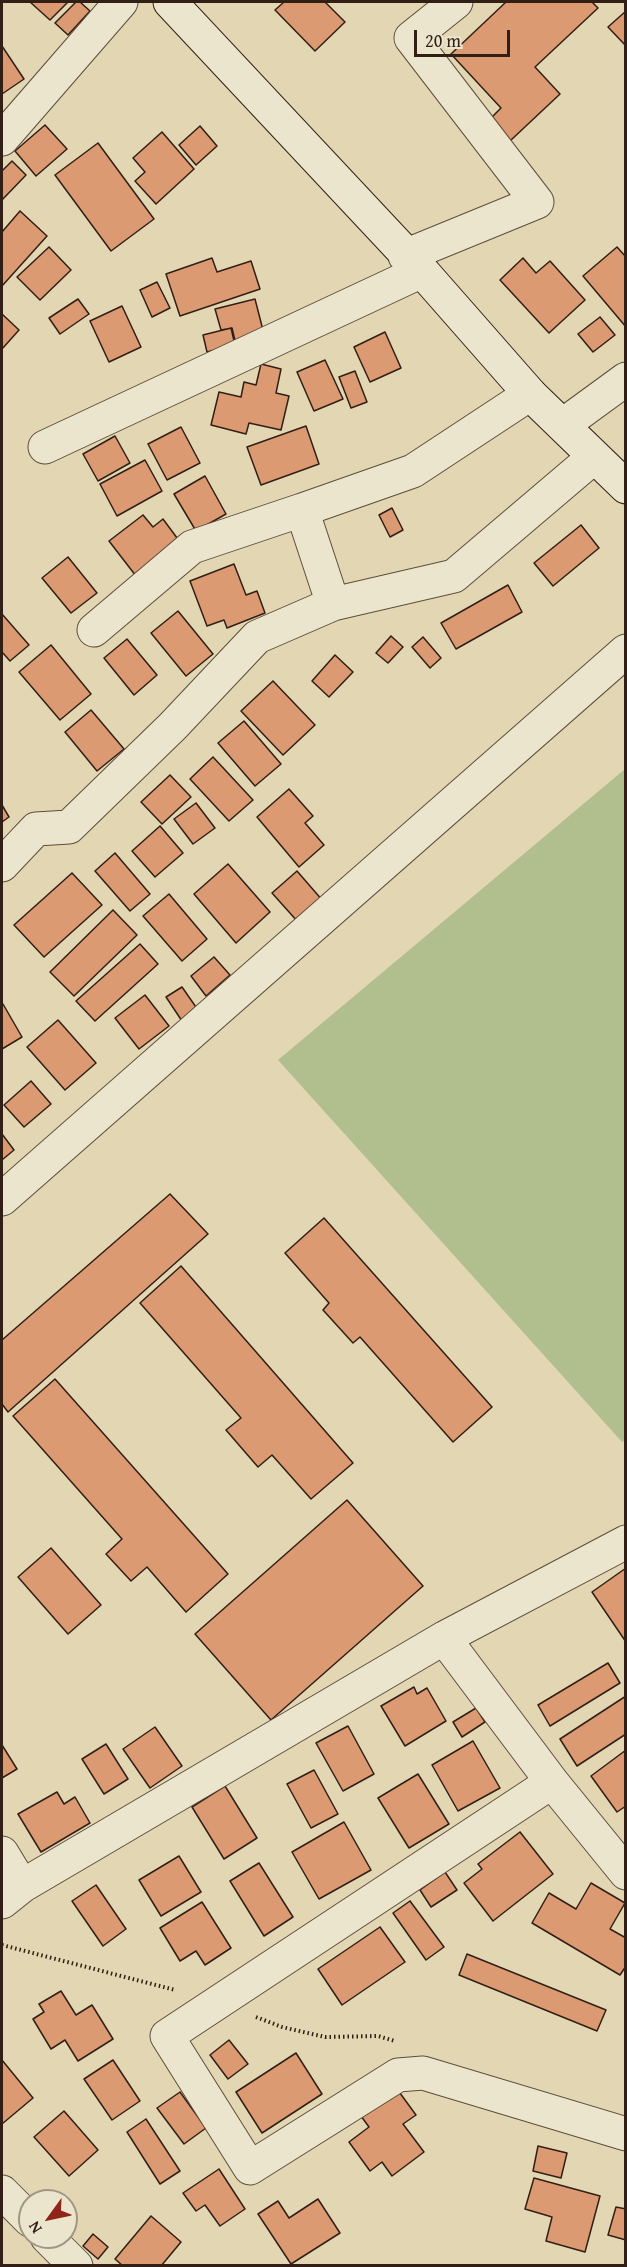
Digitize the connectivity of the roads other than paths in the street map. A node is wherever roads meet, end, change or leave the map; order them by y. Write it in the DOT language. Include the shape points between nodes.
graph roads {
  1 [pos="121,2"];
  2 [pos="170,2"];
  3 [pos="456,2"];
  4 [pos="2,140"];
  5 [pos="414,263"];
  6 [pos="626,379"];
  7 [pos="530,394"];
  8 [pos="563,425"];
  9 [pos="45,447"];
  10 [pos="594,458"];
  11 [pos="626,488"];
  12 [pos="302,510"];
  13 [pos="333,604"];
  14 [pos="94,630"];
  15 [pos="626,651"];
  16 [pos="2,865"];
  17 [pos="2,1199"];
  18 [pos="626,1542"];
  19 [pos="444,1638"];
  20 [pos="552,1782"];
  21 [pos="2,1853"];
  22 [pos="626,1873"];
  23 [pos="12,1894"];
  24 [pos="626,2134"];
  25 [pos="2,2192"];
  26 [pos="18,2208"];
  27 [pos="59,2249"];
  28 [pos="76,2265"];
  1 -- 4 [label="street"];
  2 -- 5 [label="street"];
  3 -- 5 [label="street" via="411,38 537,202"];
  5 -- 7 [label="street"];
  5 -- 9 [label="street"];
  6 -- 8 [label="street"];
  7 -- 8 [label="street"];
  7 -- 12 [label="street" via="413,471"];
  8 -- 10 [label="street"];
  10 -- 11 [label="street"];
  10 -- 13 [label="street" via="454,576"];
  12 -- 13 [label="street"];
  12 -- 14 [label="street" via="192,547"];
  13 -- 16 [label="street" via="257,637 69,827 36,829"];
  15 -- 17 [label="street"];
  18 -- 19 [label="street"];
  19 -- 20 [label="street"];
  19 -- 23 [label="street"];
  20 -- 22 [label="street"];
  20 -- 24 [label="street" via="167,2036 250,2168 398,2075 423,2073"];
  21 -- 23 [label="street"];
  25 -- 26 [label="street"];
  27 -- 28 [label="street"];
}
